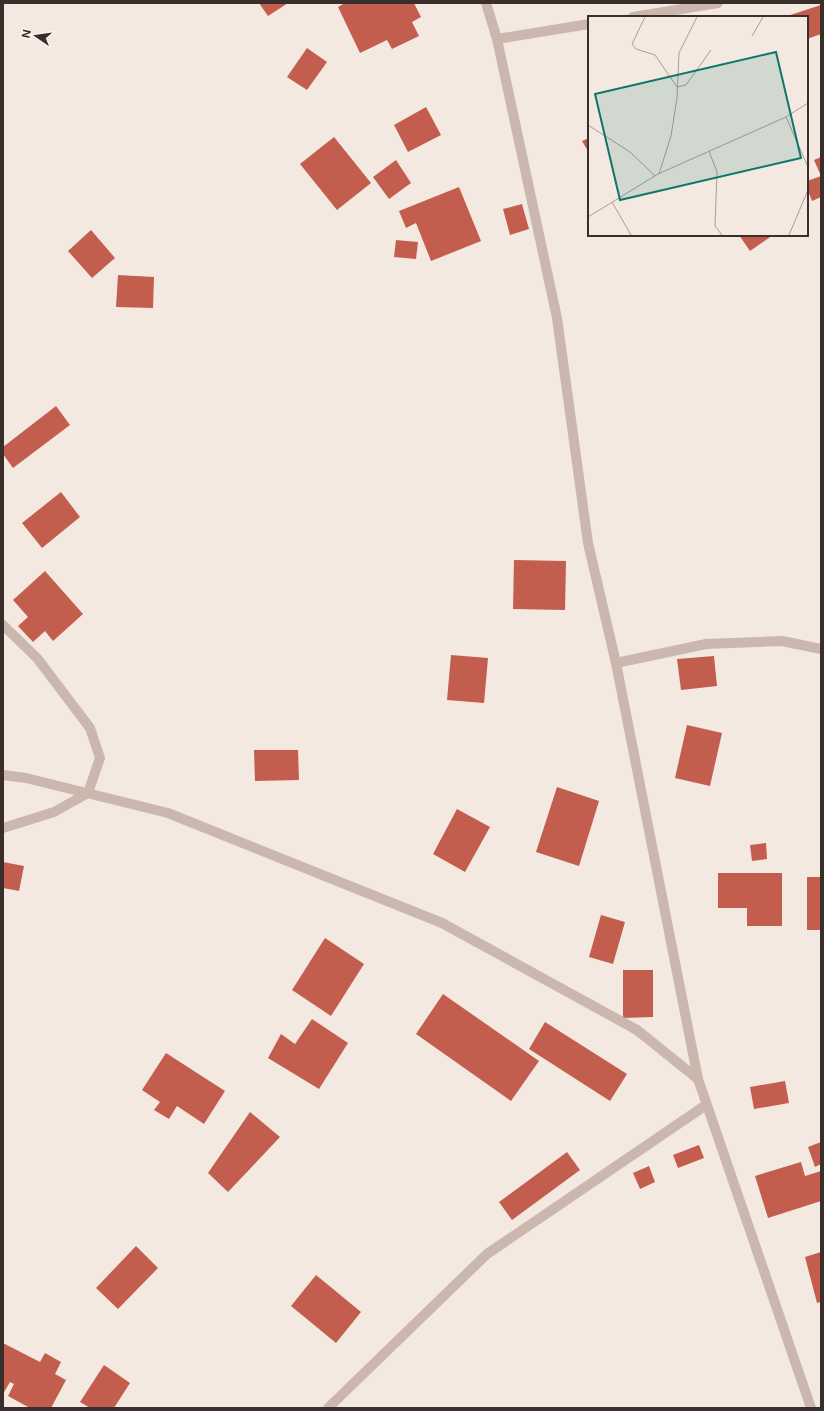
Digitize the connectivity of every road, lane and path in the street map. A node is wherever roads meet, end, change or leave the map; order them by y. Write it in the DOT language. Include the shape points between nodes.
graph roads {
  1 [pos="486,3"];
  2 [pos="718,3"];
  3 [pos="639,16"];
  4 [pos="588,24"];
  5 [pos="498,39"];
  6 [pos="3,625"];
  7 [pos="821,649"];
  8 [pos="616,663"];
  9 [pos="3,775"];
  10 [pos="88,793"];
  11 [pos="3,828"];
  12 [pos="698,1079"];
  13 [pos="706,1105"];
  14 [pos="328,1408"];
  15 [pos="811,1408"];
  1 -- 5 [label="street"];
  2 -- 3 [label="street"];
  4 -- 5 [label="street"];
  5 -- 8 [label="street" via="557,318 588,543"];
  6 -- 10 [label="street" via="37,658 90,728 100,758"];
  7 -- 8 [label="street" via="782,641 706,644"];
  8 -- 12 [label="street"];
  9 -- 10 [label="street"];
  10 -- 11 [label="street" via="54,812"];
  10 -- 12 [label="street" via="168,812 442,923 637,1030"];
  12 -- 13 [label="street"];
  13 -- 14 [label="street" via="486,1254"];
  13 -- 15 [label="street"];
}
